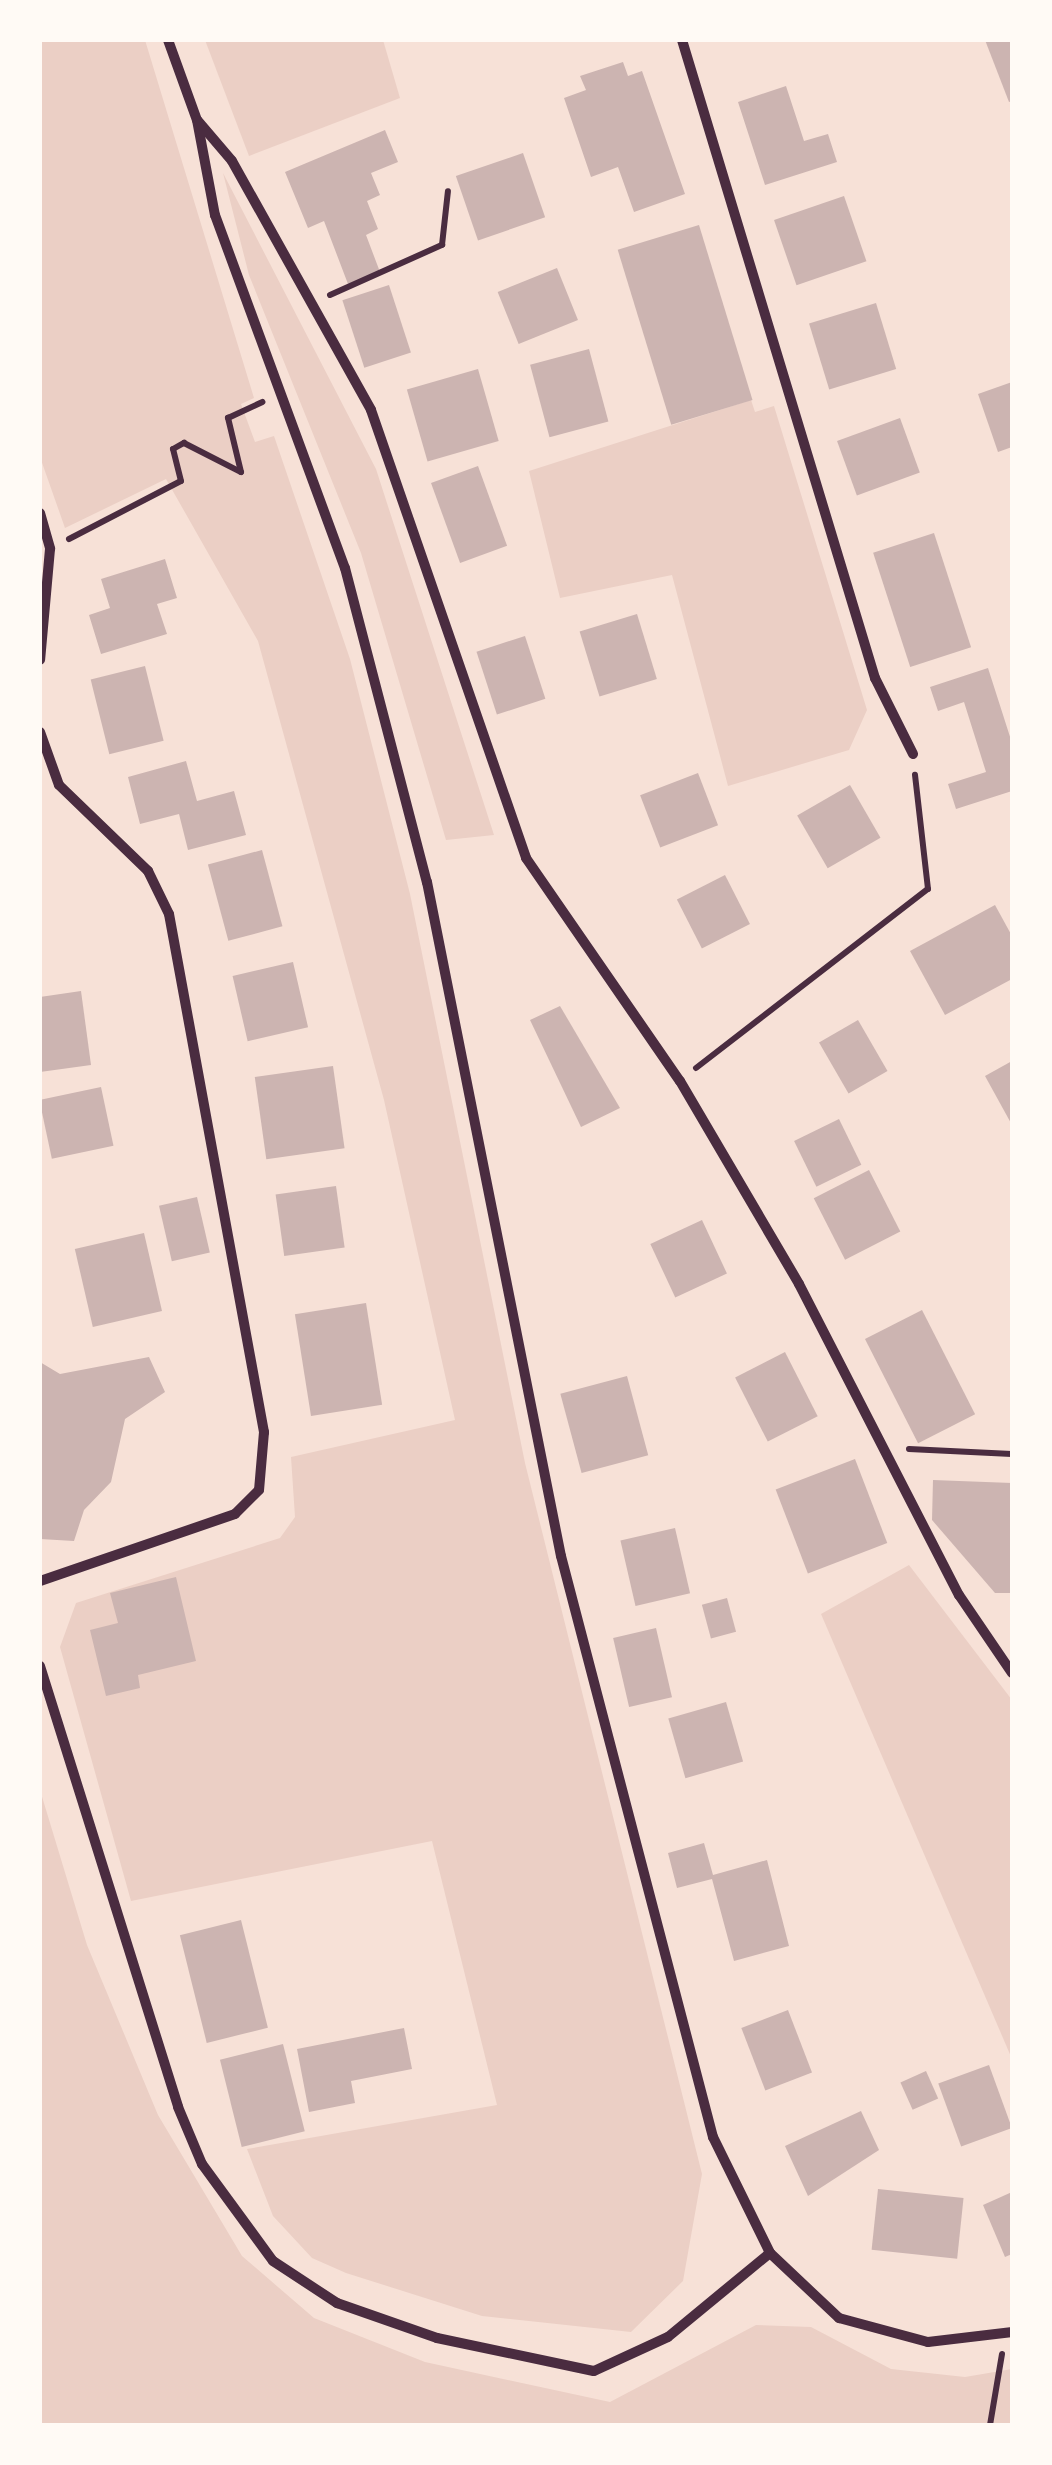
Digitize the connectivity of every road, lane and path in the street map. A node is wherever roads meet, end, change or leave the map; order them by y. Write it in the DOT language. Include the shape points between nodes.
graph roads {
  1 [pos="168,40"];
  2 [pos="682,40"];
  3 [pos="197,120"];
  4 [pos="448,191"];
  5 [pos="310,302"];
  6 [pos="276,396"];
  7 [pos="40,513"];
  8 [pos="50,549"];
  9 [pos="40,660"];
  10 [pos="40,732"];
  11 [pos="913,754"];
  12 [pos="680,1081"];
  13 [pos="878,1447"];
  14 [pos="1012,1454"];
  15 [pos="40,1581"];
  16 [pos="40,1666"];
  17 [pos="1012,1672"];
  18 [pos="770,2253"];
  19 [pos="1006,2333"];
  20 [pos="990,2425"];
  1 -- 3 [label="street"];
  2 -- 11 [label="street" via="875,678"];
  3 -- 5 [label="street" via="232,162"];
  3 -- 6 [label="street" via="215,215"];
  4 -- 5 [label="path" via="442,245"];
  5 -- 12 [label="street" via="371,410 526,858"];
  6 -- 8 [label="path" via="228,418 241,472 184,443 173,449 181,481"];
  6 -- 18 [label="street" via="345,568 427,882 516,1357 628,1825 712,2137"];
  7 -- 8 [label="street"];
  8 -- 9 [label="street"];
  10 -- 15 [label="street" via="59,786 148,871 169,914 264,1432 259,1490 234,1514"];
  11 -- 12 [label="path" via="928,889"];
  12 -- 13 [label="street" via="800,1284"];
  13 -- 14 [label="path"];
  13 -- 17 [label="street"];
  16 -- 18 [label="street" via="178,2108 202,2164 273,2261 337,2303 437,2338 594,2370 622,2365 682,2328"];
  18 -- 19 [label="street" via="860,2329 928,2342"];
  19 -- 20 [label="path"];
}
